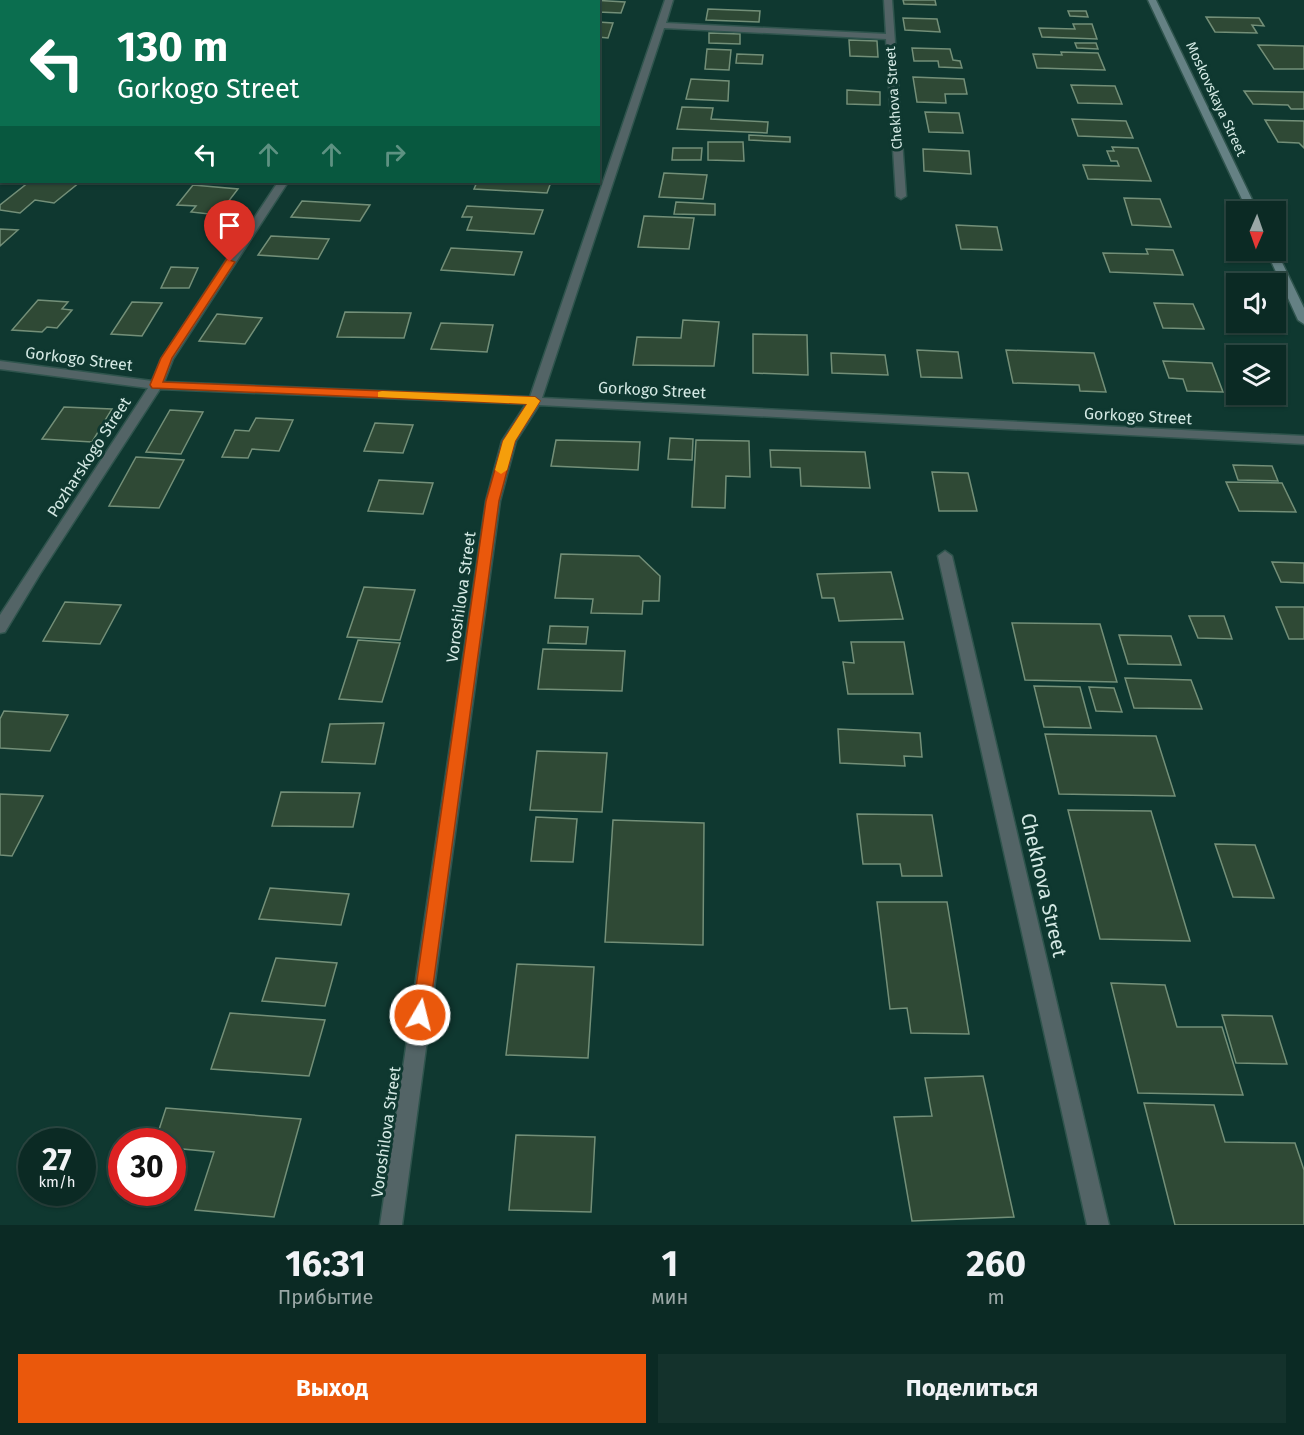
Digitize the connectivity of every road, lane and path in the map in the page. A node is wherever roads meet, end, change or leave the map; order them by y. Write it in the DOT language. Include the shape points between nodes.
graph roads {
  1 [pos="669,0"];
  2 [pos="888,0"];
  3 [pos="1152,0"];
  4 [pos="661,25"];
  5 [pos="889,37"];
  6 [pos="282,183"];
  7 [pos="901,196"];
  8 [pos="1247,201"];
  9 [pos="1276,261"];
  10 [pos="1304,320"];
  11 [pos="0,365"];
  12 [pos="156,385"];
  13 [pos="535,401"];
  14 [pos="1304,440"];
  15 [pos="945,556"];
  16 [pos="0,628"];
  17 [pos="391,1225"];
  18 [pos="1098,1225"];
  1 -- 4 [label="street, Voroshilova Street"];
  2 -- 5 [label="street, Chekhova Street"];
  3 -- 8 [label="street, Moskovskaya Street"];
  4 -- 5 [label="street"];
  4 -- 13 [label="street, Voroshilova Street"];
  5 -- 7 [label="street, Chekhova Street"];
  6 -- 12 [label="street, Pozharskogo Street" via="167,358"];
  9 -- 10 [label="street"];
  11 -- 12 [label="street, Gorkogo Street"];
  12 -- 13 [label="street, Gorkogo Street"];
  12 -- 16 [label="street, Pozharskogo Street"];
  13 -- 14 [label="street, Gorkogo Street"];
  13 -- 17 [label="street, Voroshilova Street" via="509,441 493,501"];
  15 -- 18 [label="street, Chekhova Street"];
}
